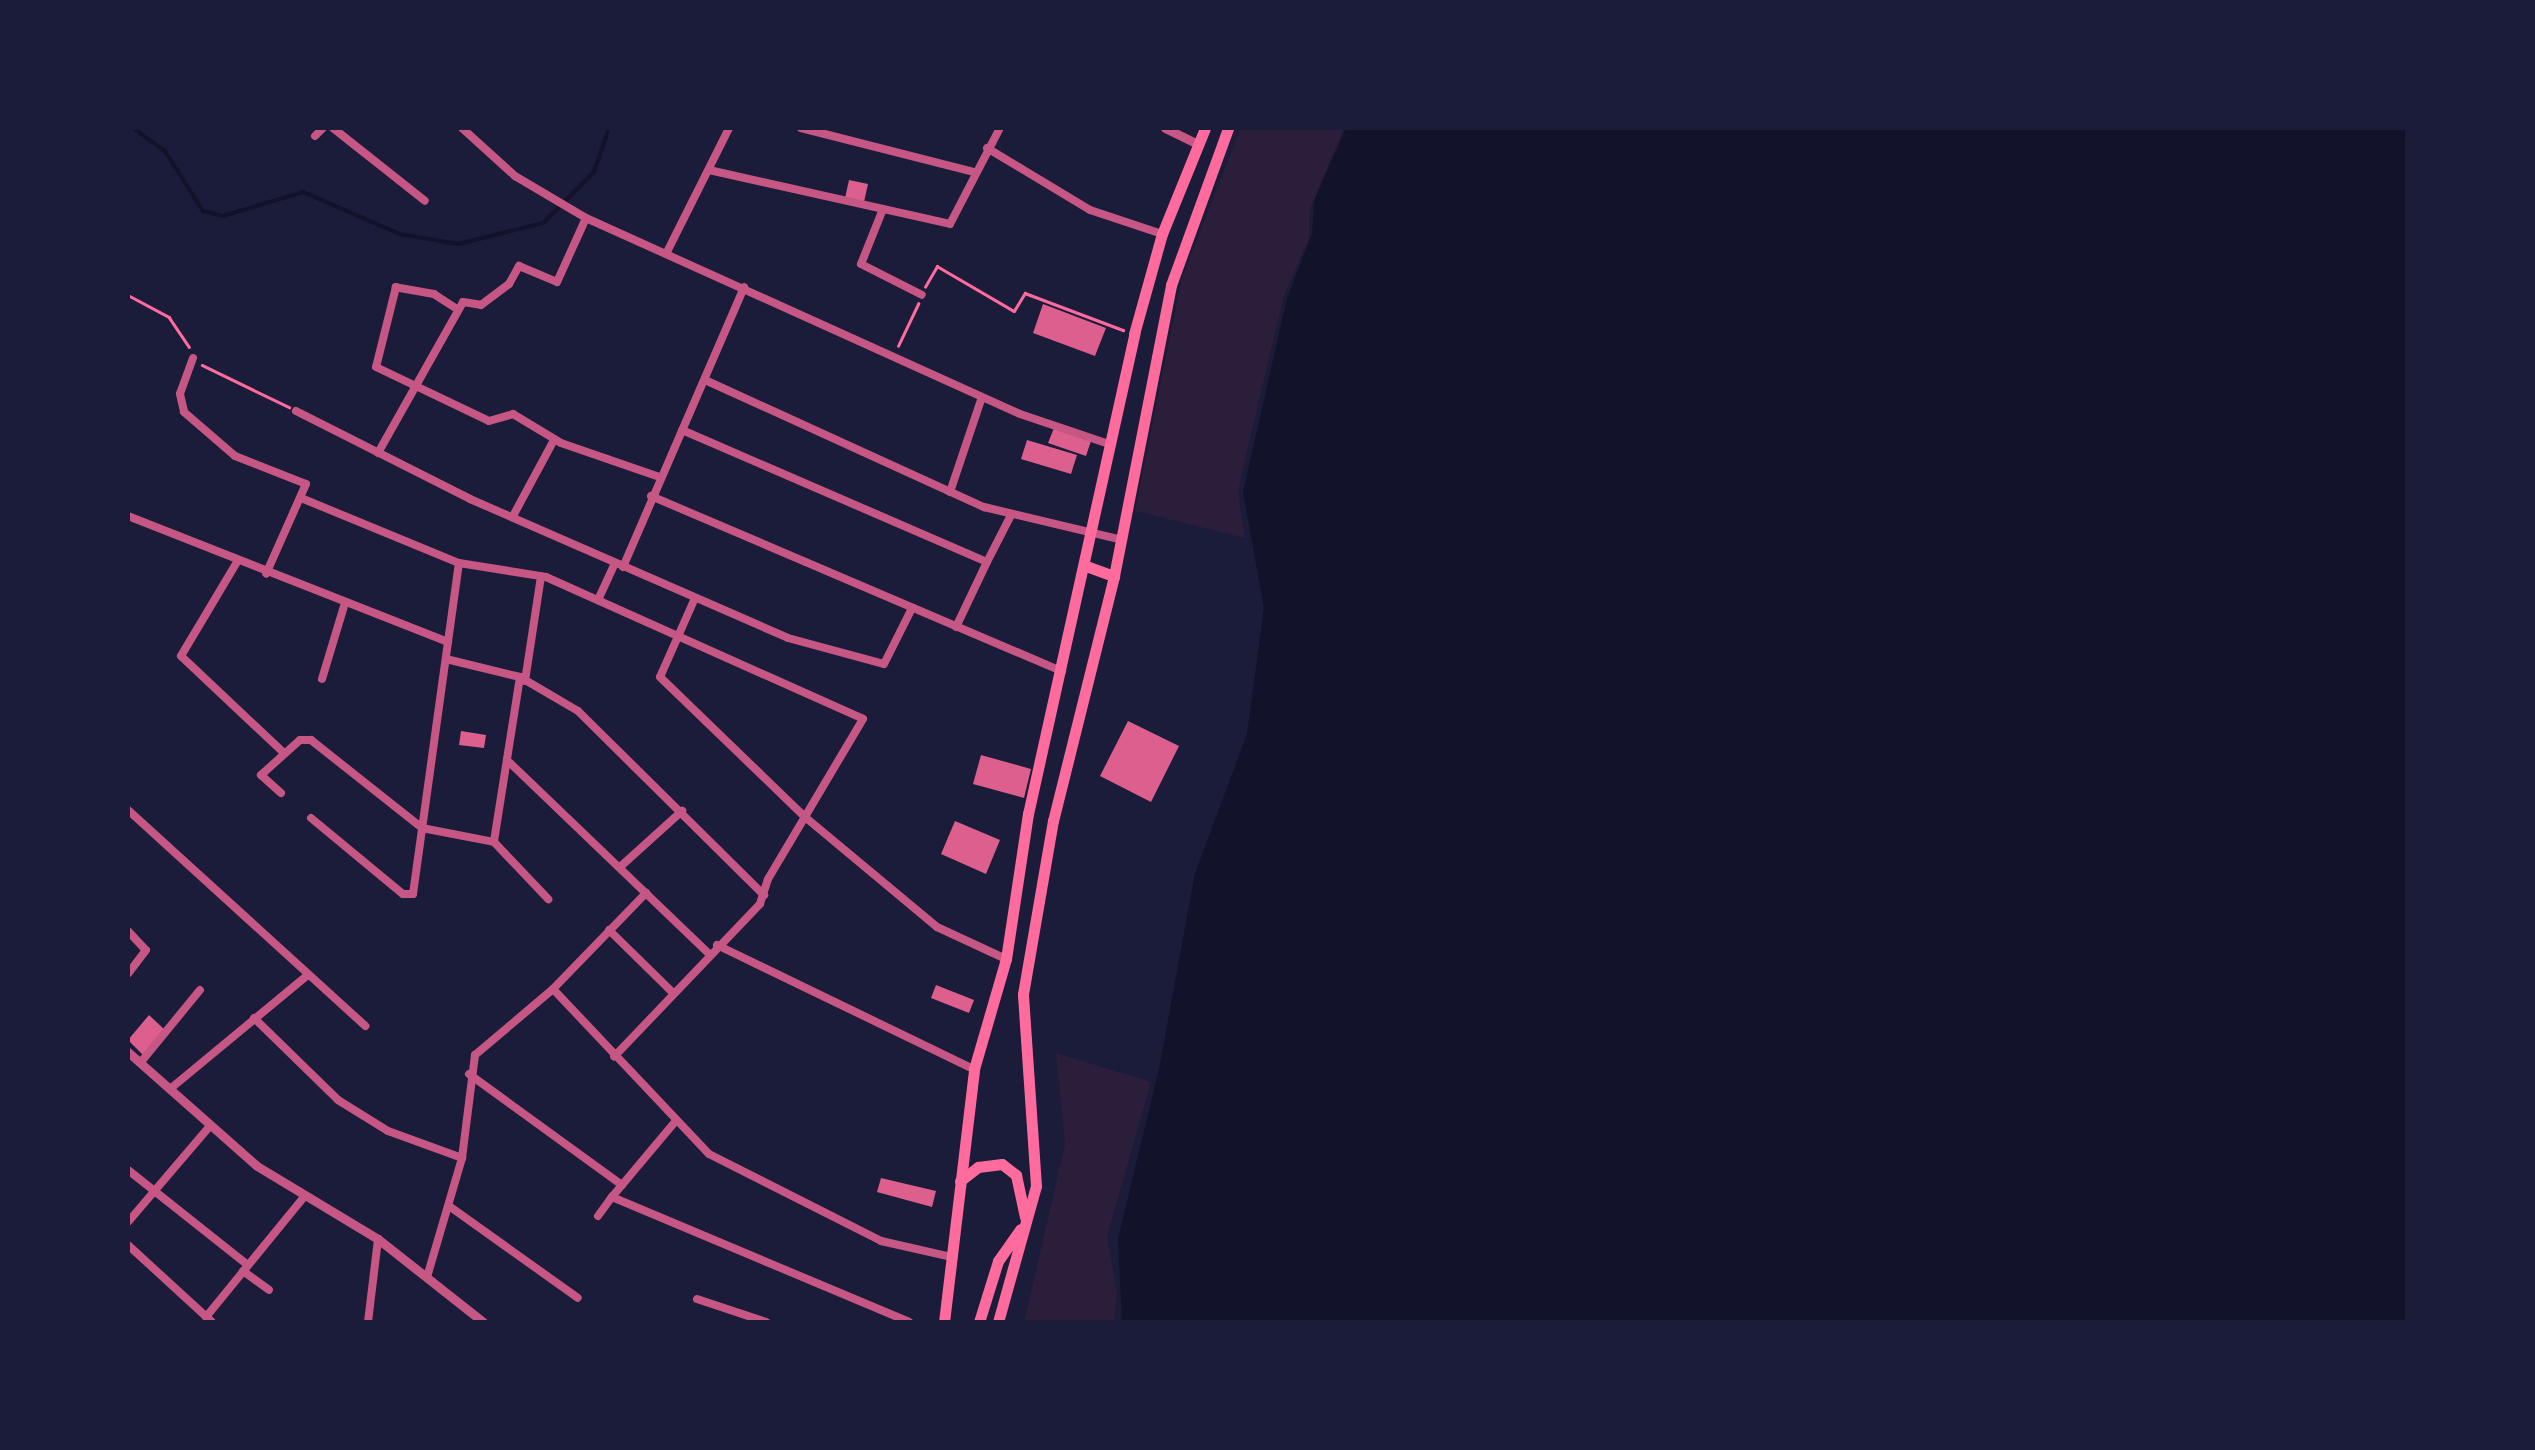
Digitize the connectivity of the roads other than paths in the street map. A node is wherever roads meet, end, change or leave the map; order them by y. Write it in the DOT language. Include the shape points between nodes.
graph roads {
  1 [pos="324,128"];
  2 [pos="333,128"];
  3 [pos="729,128"];
  4 [pos="807,128"];
  5 [pos="1000,128"];
  6 [pos="1165,128"];
  7 [pos="1205,128"];
  8 [pos="1228,128"];
  9 [pos="466,129"];
  10 [pos="314,136"];
  11 [pos="1198,144"];
  12 [pos="987,148"];
  13 [pos="710,170"];
  14 [pos="974,172"];
  15 [pos="425,201"];
  16 [pos="883,209"];
  17 [pos="586,218"];
  18 [pos="1162,234"];
  19 [pos="668,252"];
  20 [pos="744,287"];
  21 [pos="922,295"];
  22 [pos="457,309"];
  23 [pos="194,358"];
  24 [pos="705,380"];
  25 [pos="414,387"];
  26 [pos="982,397"];
  27 [pos="296,410"];
  28 [pos="682,430"];
  29 [pos="554,440"];
  30 [pos="1112,445"];
  31 [pos="378,453"];
  32 [pos="660,476"];
  33 [pos="950,492"];
  34 [pos="651,496"];
  35 [pos="301,498"];
  36 [pos="128,516"];
  37 [pos="513,516"];
  38 [pos="1010,517"];
  39 [pos="1094,532"];
  40 [pos="1122,540"];
  41 [pos="237,562"];
  42 [pos="988,562"];
  43 [pos="459,563"];
  44 [pos="619,565"];
  45 [pos="1086,566"];
  46 [pos="266,574"];
  47 [pos="541,576"];
  48 [pos="1114,576"];
  49 [pos="695,598"];
  50 [pos="598,600"];
  51 [pos="344,606"];
  52 [pos="912,608"];
  53 [pos="956,627"];
  54 [pos="677,638"];
  55 [pos="448,642"];
  56 [pos="446,659"];
  57 [pos="1062,671"];
  58 [pos="322,678"];
  59 [pos="522,679"];
  60 [pos="284,753"];
  61 [pos="510,762"];
  62 [pos="282,793"];
  63 [pos="128,810"];
  64 [pos="682,811"];
  65 [pos="805,817"];
  66 [pos="311,818"];
  67 [pos="422,828"];
  68 [pos="494,842"];
  69 [pos="620,867"];
  70 [pos="646,893"];
  71 [pos="764,895"];
  72 [pos="548,899"];
  73 [pos="609,930"];
  74 [pos="128,932"];
  75 [pos="717,945"];
  76 [pos="708,952"];
  77 [pos="1006,958"];
  78 [pos="128,974"];
  79 [pos="308,975"];
  80 [pos="553,989"];
  81 [pos="200,990"];
  82 [pos="672,992"];
  83 [pos="254,1018"];
  84 [pos="365,1026"];
  85 [pos="128,1052"];
  86 [pos="614,1058"];
  87 [pos="140,1062"];
  88 [pos="974,1070"];
  89 [pos="469,1074"];
  90 [pos="170,1089"];
  91 [pos="674,1122"];
  92 [pos="209,1127"];
  93 [pos="462,1158"];
  94 [pos="128,1170"];
  95 [pos="960,1181"];
  96 [pos="622,1185"];
  97 [pos="153,1191"];
  98 [pos="612,1197"];
  99 [pos="303,1198"];
  100 [pos="449,1206"];
  101 [pos="598,1216"];
  102 [pos="128,1222"];
  103 [pos="1025,1222"];
  104 [pos="378,1239"];
  105 [pos="128,1244"];
  106 [pos="952,1257"];
  107 [pos="246,1268"];
  108 [pos="428,1276"];
  109 [pos="269,1290"];
  110 [pos="578,1298"];
  111 [pos="697,1299"];
  112 [pos="209,1320"];
  113 [pos="368,1322"];
  114 [pos="483,1322"];
  115 [pos="766,1322"];
  116 [pos="909,1322"];
  117 [pos="944,1322"];
  118 [pos="979,1322"];
  119 [pos="998,1322"];
  1 -- 10 [label="street"];
  2 -- 15 [label="street"];
  3 -- 13 [label="street"];
  4 -- 14 [label="street"];
  5 -- 12 [label="street"];
  6 -- 11 [label="street"];
  7 -- 11 [label="highway"];
  8 -- 40 [label="highway" via="1171,284"];
  9 -- 17 [label="street" via="551,200"];
  11 -- 18 [label="highway"];
  12 -- 14 [label="street"];
  12 -- 18 [label="street" via="1090,210"];
  13 -- 16 [label="street"];
  13 -- 19 [label="street"];
  14 -- 16 [label="street" via="950,224"];
  16 -- 21 [label="street" via="861,264"];
  17 -- 19 [label="street"];
  17 -- 22 [label="street" via="557,282 519,266 510,284 481,305 466,299"];
  18 -- 30 [label="highway"];
  19 -- 20 [label="street"];
  20 -- 24 [label="street"];
  20 -- 26 [label="street"];
  22 -- 25 [label="street"];
  22 -- 25 [label="street" via="404,285 395,290 388,336 375,363 380,372"];
  23 -- 35 [label="street" via="180,394 184,412 235,456 306,484"];
  24 -- 28 [label="street"];
  24 -- 33 [label="street"];
  25 -- 29 [label="street" via="490,421 513,414"];
  25 -- 31 [label="street"];
  26 -- 30 [label="street"];
  26 -- 33 [label="street"];
  27 -- 31 [label="street"];
  28 -- 32 [label="street"];
  28 -- 42 [label="street"];
  29 -- 32 [label="street"];
  29 -- 37 [label="street"];
  30 -- 39 [label="highway"];
  31 -- 37 [label="street"];
  32 -- 34 [label="street"];
  33 -- 38 [label="street"];
  34 -- 44 [label="street"];
  34 -- 52 [label="street"];
  35 -- 43 [label="street"];
  35 -- 46 [label="street"];
  36 -- 41 [label="street"];
  37 -- 44 [label="street"];
  38 -- 39 [label="street"];
  38 -- 42 [label="street"];
  39 -- 40 [label="street"];
  39 -- 45 [label="highway"];
  40 -- 48 [label="highway"];
  41 -- 46 [label="street"];
  41 -- 60 [label="street" via="180,656"];
  42 -- 53 [label="street"];
  43 -- 47 [label="street"];
  43 -- 55 [label="street"];
  44 -- 49 [label="street"];
  44 -- 50 [label="street"];
  45 -- 48 [label="highway"];
  45 -- 57 [label="highway"];
  46 -- 51 [label="street"];
  47 -- 50 [label="street"];
  47 -- 59 [label="street"];
  48 -- 103 [label="highway" via="1052,821 1023,994 1021,1032 1038,1164"];
  49 -- 52 [label="street" via="788,638 878,664 892,658"];
  49 -- 54 [label="street"];
  50 -- 54 [label="street"];
  51 -- 55 [label="street"];
  51 -- 58 [label="street"];
  52 -- 53 [label="street"];
  53 -- 57 [label="street"];
  54 -- 65 [label="street" via="660,677"];
  54 -- 65 [label="street" via="863,719"];
  55 -- 56 [label="street"];
  56 -- 59 [label="street"];
  56 -- 67 [label="street"];
  57 -- 77 [label="highway" via="1028,814"];
  59 -- 61 [label="street"];
  59 -- 64 [label="street" via="578,710"];
  60 -- 62 [label="street" via="261,775"];
  60 -- 67 [label="street" via="311,740"];
  61 -- 68 [label="street"];
  61 -- 69 [label="street"];
  63 -- 79 [label="street"];
  64 -- 69 [label="street"];
  64 -- 71 [label="street"];
  65 -- 71 [label="street"];
  65 -- 77 [label="street" via="937,927"];
  66 -- 67 [label="street" via="408,897"];
  67 -- 68 [label="street"];
  68 -- 72 [label="street"];
  69 -- 70 [label="street"];
  70 -- 73 [label="street"];
  70 -- 76 [label="street"];
  71 -- 75 [label="street"];
  73 -- 80 [label="street"];
  73 -- 82 [label="street"];
  74 -- 78 [label="street" via="146,950"];
  75 -- 76 [label="street"];
  75 -- 88 [label="street"];
  76 -- 82 [label="street"];
  77 -- 88 [label="highway"];
  79 -- 83 [label="street"];
  79 -- 84 [label="street"];
  80 -- 86 [label="street"];
  80 -- 89 [label="street" via="475,1055"];
  81 -- 87 [label="street"];
  82 -- 86 [label="street"];
  83 -- 90 [label="street"];
  83 -- 93 [label="street" via="350,1108"];
  85 -- 87 [label="street"];
  86 -- 91 [label="street"];
  87 -- 90 [label="street"];
  88 -- 95 [label="highway"];
  89 -- 93 [label="street"];
  89 -- 96 [label="street"];
  90 -- 92 [label="street"];
  91 -- 96 [label="street"];
  91 -- 106 [label="street" via="709,1154 836,1221 880,1241"];
  92 -- 97 [label="street"];
  92 -- 99 [label="street"];
  93 -- 100 [label="street"];
  94 -- 97 [label="street"];
  95 -- 103 [label="highway" via="978,1167 1002,1164 1016,1175"];
  95 -- 106 [label="highway"];
  96 -- 98 [label="street"];
  97 -- 102 [label="street"];
  97 -- 107 [label="street"];
  98 -- 101 [label="street"];
  98 -- 116 [label="street"];
  99 -- 104 [label="street"];
  99 -- 107 [label="street"];
  100 -- 108 [label="street"];
  100 -- 110 [label="street"];
  103 -- 118 [label="highway" via="998,1261"];
  103 -- 119 [label="highway"];
  104 -- 108 [label="street"];
  104 -- 113 [label="street"];
  105 -- 112 [label="street"];
  106 -- 117 [label="highway"];
  107 -- 109 [label="street"];
  107 -- 112 [label="street"];
  108 -- 114 [label="street"];
  111 -- 115 [label="street"];
}
